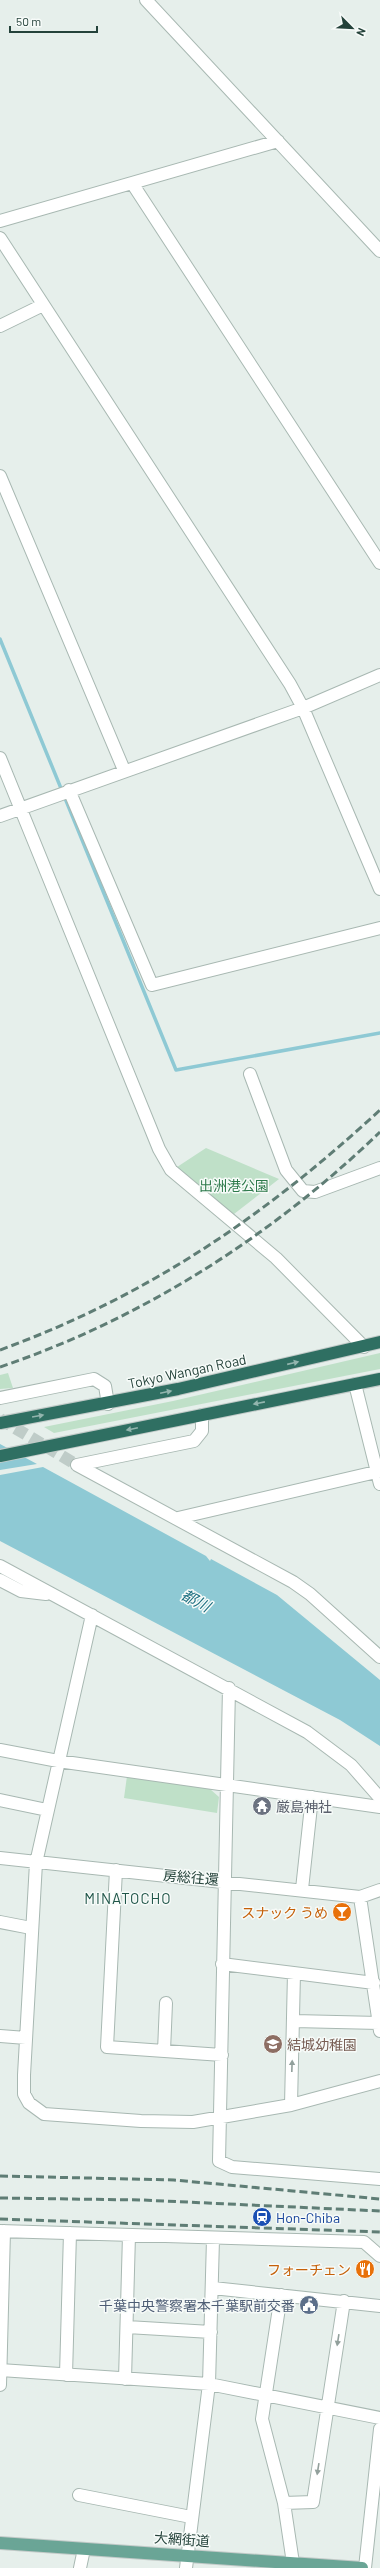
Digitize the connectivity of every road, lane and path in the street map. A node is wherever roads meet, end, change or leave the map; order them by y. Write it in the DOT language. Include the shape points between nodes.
graph roads {
  1 [pos="146,0"];
  2 [pos="278,141"];
  3 [pos="132,183"];
  4 [pos="0,221"];
  5 [pos="0,238"];
  6 [pos="380,251"];
  7 [pos="43,305"];
  8 [pos="0,326"];
  9 [pos="0,476"];
  10 [pos="380,563"];
  11 [pos="380,675"];
  12 [pos="303,708"];
  13 [pos="0,758"];
  14 [pos="124,770"];
  15 [pos="69,790"];
  16 [pos="21,808"];
  17 [pos="0,816"];
  18 [pos="380,889"];
  19 [pos="380,928"];
  20 [pos="250,1074"];
  21 [pos="380,1168"];
  22 [pos="380,1342"];
  23 [pos="364,1347"];
  24 [pos="380,1379"];
  25 [pos="355,1384"];
  26 [pos="0,1398"];
  27 [pos="108,1404"];
  28 [pos="202,1415"];
  29 [pos="0,1423"];
  30 [pos="0,1456"];
  31 [pos="379,1471"];
  32 [pos="380,1484"];
  33 [pos="178,1518"];
  34 [pos="0,1566"];
  35 [pos="0,1580"];
  36 [pos="55,1595"];
  37 [pos="92,1615"];
  38 [pos="380,1657"];
  39 [pos="229,1688"];
  40 [pos="0,1750"];
  41 [pos="58,1762"];
  42 [pos="226,1786"];
  43 [pos="312,1797"];
  44 [pos="380,1798"];
  45 [pos="0,1800"];
  46 [pos="380,1807"];
  47 [pos="48,1810"];
  48 [pos="0,1858"];
  49 [pos="36,1863"];
  50 [pos="116,1870"];
  51 [pos="224,1881"];
  52 [pos="302,1889"];
  53 [pos="380,1890"];
  54 [pos="360,1897"];
  55 [pos="0,1922"];
  56 [pos="31,1928"];
  57 [pos="222,1964"];
  58 [pos="294,1973"];
  59 [pos="374,1983"];
  60 [pos="166,2004"];
  61 [pos="294,2020"];
  62 [pos="379,2027"];
  63 [pos="0,2036"];
  64 [pos="26,2038"];
  65 [pos="164,2051"];
  66 [pos="222,2055"];
  67 [pos="380,2081"];
  68 [pos="291,2105"];
  69 [pos="219,2117"];
  70 [pos="380,2179"];
  71 [pos="2,2231"];
  72 [pos="70,2233"];
  73 [pos="129,2235"];
  74 [pos="213,2239"];
  75 [pos="380,2256"];
  76 [pos="213,2288"];
  77 [pos="281,2295"];
  78 [pos="344,2302"];
  79 [pos="380,2306"];
  80 [pos="127,2327"];
  81 [pos="211,2332"];
  82 [pos="0,2370"];
  83 [pos="66,2375"];
  84 [pos="125,2378"];
  85 [pos="209,2384"];
  86 [pos="0,2385"];
  87 [pos="265,2396"];
  88 [pos="327,2408"];
  89 [pos="380,2418"];
  90 [pos="380,2429"];
  91 [pos="379,2457"];
  92 [pos="79,2495"];
  93 [pos="284,2503"];
  94 [pos="191,2517"];
  95 [pos="0,2543"];
  96 [pos="84,2549"];
  97 [pos="187,2554"];
  98 [pos="293,2563"];
  99 [pos="80,2568"];
  100 [pos="186,2568"];
  101 [pos="363,2568"];
  1 -- 2 [label="street"];
  2 -- 3 [label="street"];
  2 -- 6 [label="street"];
  3 -- 4 [label="street"];
  3 -- 10 [label="street"];
  5 -- 7 [label="street"];
  7 -- 8 [label="street"];
  7 -- 12 [label="street"];
  9 -- 14 [label="street"];
  11 -- 12 [label="street"];
  12 -- 14 [label="street"];
  12 -- 18 [label="street"];
  13 -- 16 [label="street"];
  14 -- 15 [label="street"];
  15 -- 16 [label="street"];
  15 -- 19 [label="street" via="152,985"];
  16 -- 17 [label="street"];
  16 -- 23 [label="street" via="159,1149 171,1170 276,1258"];
  20 -- 21 [label="street" via="286,1170 303,1191 315,1192"];
  22 -- 23 [label="highway, Tokyo Wangan Road"];
  27 -- 23 [label="highway, Tokyo Wangan Road, one-way"];
  24 -- 25 [label="highway"];
  25 -- 28 [label="highway, one-way"];
  25 -- 31 [label="street"];
  26 -- 27 [label="street" via="94,1379 105,1386"];
  29 -- 27 [label="highway, Tokyo Wangan Road, one-way"];
  28 -- 30 [label="highway, one-way"];
  28 -- 33 [label="street" via="202,1432 194,1441 77,1465"];
  31 -- 32 [label="street"];
  31 -- 33 [label="street"];
  33 -- 38 [label="street" via="293,1582 310,1594"];
  34 -- 36 [label="street"];
  35 -- 36 [label="street" via="21,1590"];
  36 -- 37 [label="street"];
  37 -- 39 [label="street"];
  37 -- 41 [label="street"];
  39 -- 42 [label="street"];
  39 -- 44 [label="street" via="331,1748 351,1765"];
  40 -- 41 [label="street"];
  41 -- 42 [label="street"];
  41 -- 47 [label="street"];
  42 -- 43 [label="street"];
  42 -- 51 [label="street"];
  43 -- 46 [label="street"];
  43 -- 52 [label="street"];
  45 -- 47 [label="street"];
  47 -- 49 [label="street"];
  48 -- 49 [label="street, 房総往還"];
  49 -- 50 [label="street, 房総往還"];
  49 -- 56 [label="street"];
  50 -- 51 [label="street, 房総往還"];
  50 -- 65 [label="street" via="107,2047"];
  51 -- 52 [label="street, 房総往還"];
  51 -- 57 [label="street"];
  52 -- 54 [label="street, 房総往還"];
  53 -- 54 [label="street, 房総往還"];
  54 -- 59 [label="street"];
  55 -- 56 [label="street"];
  56 -- 64 [label="street"];
  57 -- 58 [label="street"];
  57 -- 66 [label="street"];
  58 -- 59 [label="street"];
  58 -- 61 [label="street"];
  59 -- 62 [label="street"];
  60 -- 65 [label="street"];
  61 -- 62 [label="street"];
  68 -- 61 [label="street, one-way"];
  63 -- 64 [label="street"];
  64 -- 69 [label="street" via="24,2094 29,2103 44,2114 193,2122"];
  65 -- 66 [label="street"];
  66 -- 69 [label="street"];
  67 -- 68 [label="street"];
  68 -- 69 [label="street"];
  69 -- 70 [label="street" via="219,2161 224,2165"];
  71 -- 72 [label="street"];
  71 -- 82 [label="street"];
  72 -- 73 [label="street"];
  72 -- 83 [label="street"];
  73 -- 74 [label="street"];
  73 -- 80 [label="street"];
  74 -- 75 [label="street" via="364,2242"];
  74 -- 76 [label="street"];
  76 -- 77 [label="street"];
  76 -- 81 [label="street"];
  77 -- 78 [label="street"];
  77 -- 87 [label="street"];
  78 -- 79 [label="street"];
  78 -- 88 [label="street, one-way"];
  80 -- 81 [label="street"];
  80 -- 84 [label="street"];
  81 -- 85 [label="street"];
  82 -- 83 [label="street"];
  82 -- 86 [label="street"];
  83 -- 84 [label="street"];
  84 -- 85 [label="street"];
  85 -- 87 [label="street"];
  85 -- 94 [label="street"];
  87 -- 88 [label="street"];
  87 -- 93 [label="street" via="262,2419"];
  88 -- 89 [label="street"];
  88 -- 93 [label="street, one-way" via="313,2502"];
  90 -- 91 [label="street"];
  91 -- 101 [label="street"];
  92 -- 94 [label="street"];
  93 -- 98 [label="street"];
  94 -- 97 [label="street"];
  95 -- 96 [label="main road, 大網街道"];
  96 -- 97 [label="main road, 大網街道"];
  96 -- 99 [label="street"];
  97 -- 98 [label="main road, 大網街道"];
  97 -- 100 [label="street"];
  98 -- 101 [label="main road, 大網街道"];
}
